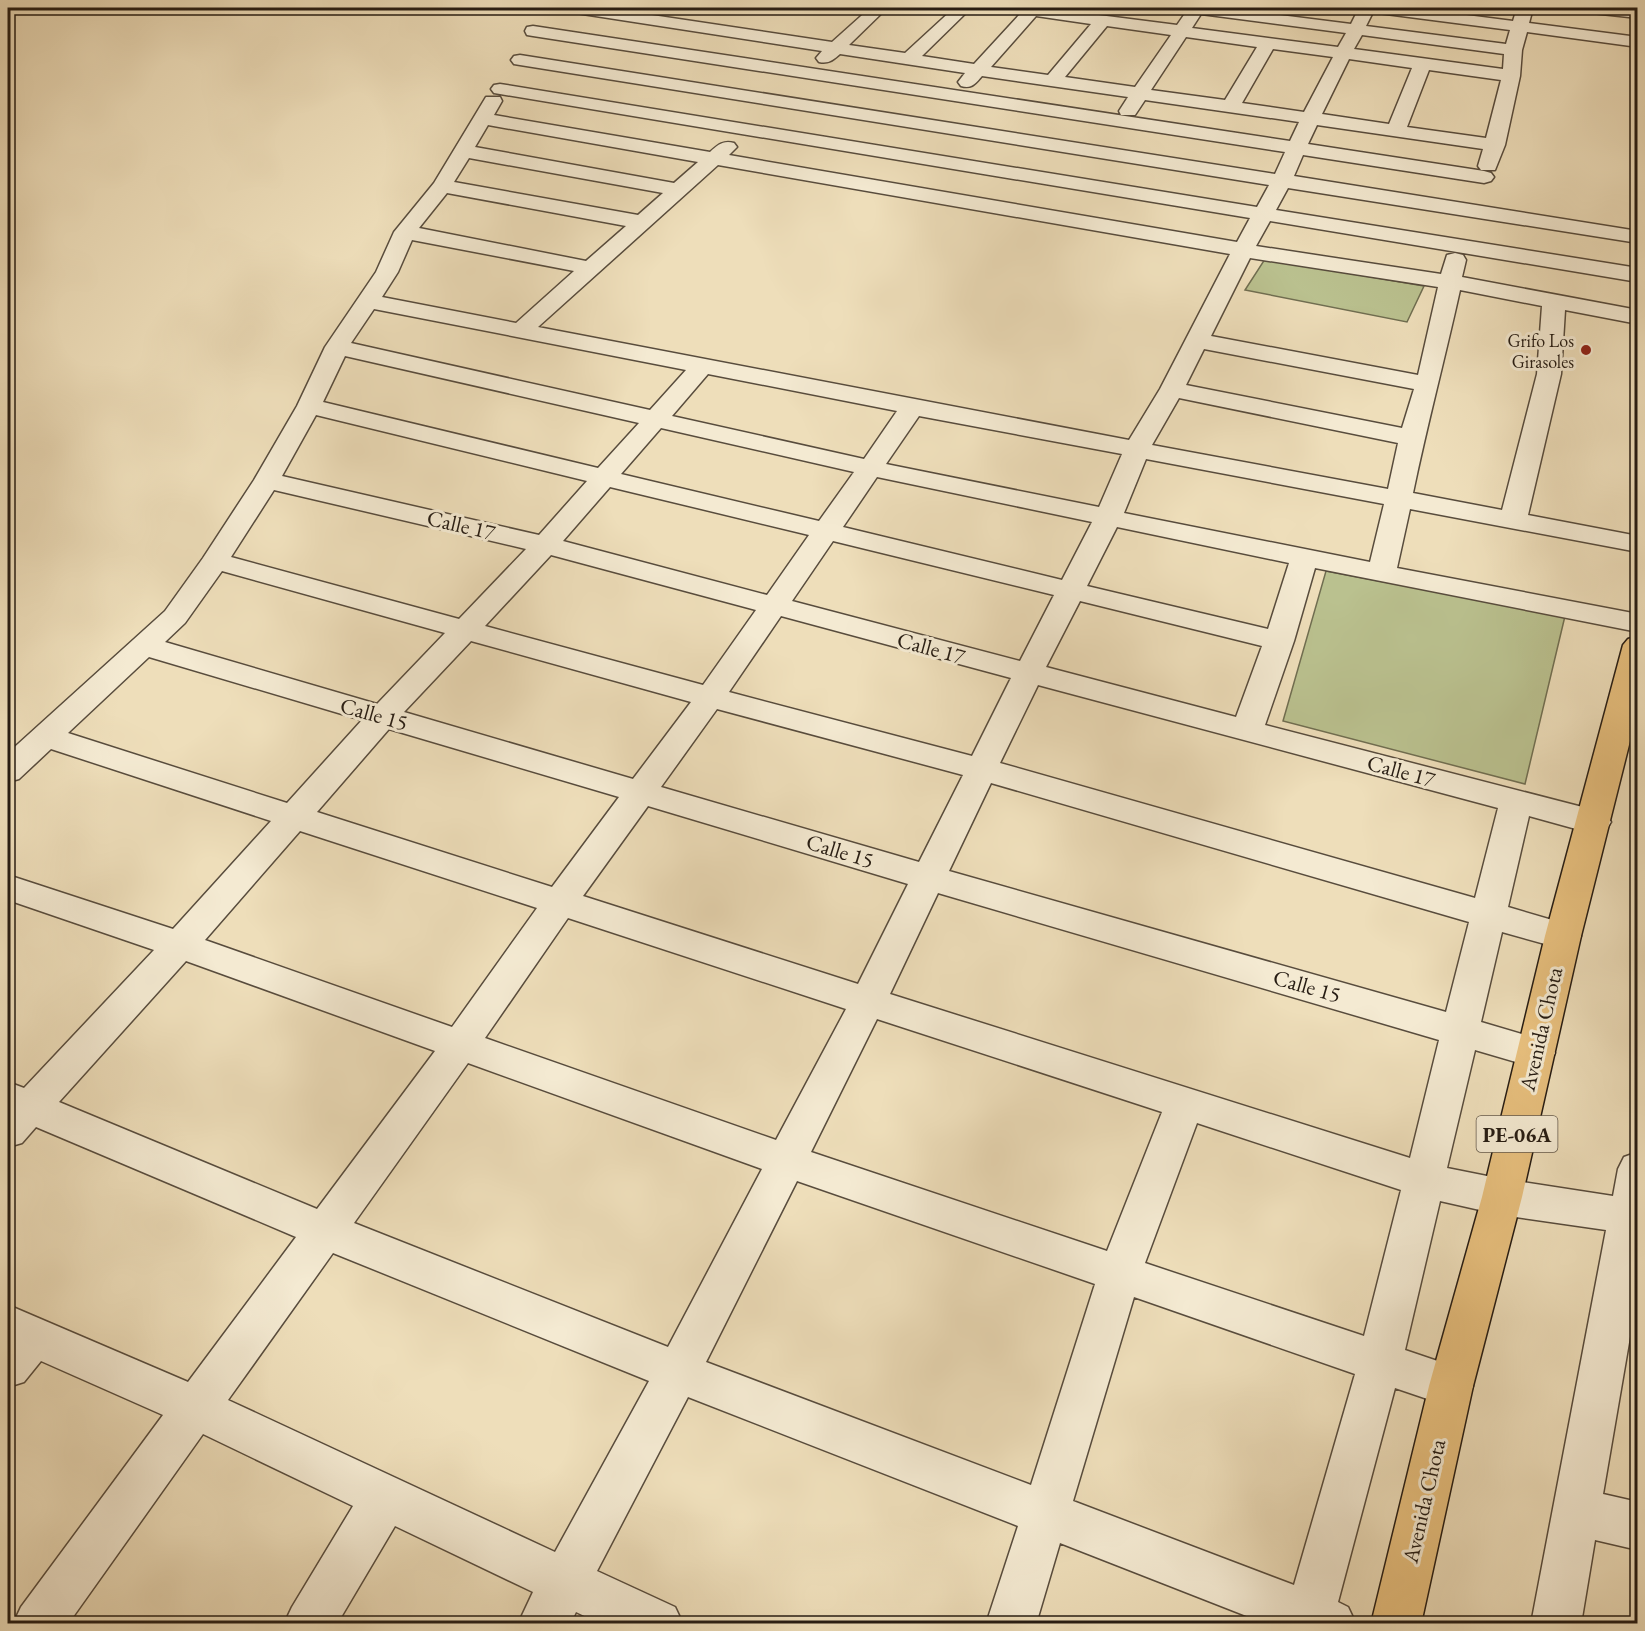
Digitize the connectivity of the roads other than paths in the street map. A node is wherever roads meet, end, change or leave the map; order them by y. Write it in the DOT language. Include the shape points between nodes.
graph roads {
  1 [pos="576,8"];
  2 [pos="879,8"];
  3 [pos="963,8"];
  4 [pos="1011,8"];
  5 [pos="1191,8"];
  6 [pos="1197,8"];
  7 [pos="1592,8"];
  8 [pos="1034,9"];
  9 [pos="1638,13"];
  10 [pos="705,14"];
  11 [pos="1522,17"];
  12 [pos="535,19"];
  13 [pos="1103,20"];
  14 [pos="1361,24"];
  15 [pos="689,26"];
  16 [pos="1181,31"];
  17 [pos="1268,42"];
  18 [pos="1638,42"];
  19 [pos="835,48"];
  20 [pos="1514,50"];
  21 [pos="909,58"];
  22 [pos="520,60"];
  23 [pos="1422,64"];
  24 [pos="978,70"];
  25 [pos="809,74"];
  26 [pos="1511,76"];
  27 [pos="1053,80"];
  28 [pos="500,89"];
  29 [pos="1139,94"];
  30 [pos="954,96"];
  31 [pos="779,100"];
  32 [pos="1230,107"];
  33 [pos="483,119"];
  34 [pos="1310,119"];
  35 [pos="1120,122"];
  36 [pos="928,125"];
  37 [pos="748,129"];
  38 [pos="1396,131"];
  39 [pos="1495,145"];
  40 [pos="1298,149"];
  41 [pos="462,151"];
  42 [pos="1101,151"];
  43 [pos="901,155"];
  44 [pos="715,158"];
  45 [pos="1484,177"];
  46 [pos="1282,180"];
  47 [pos="1079,184"];
  48 [pos="442,186"];
  49 [pos="873,186"];
  50 [pos="680,190"];
  51 [pos="1469,211"];
  52 [pos="1262,214"];
  53 [pos="1057,217"];
  54 [pos="641,222"];
  55 [pos="405,232"];
  56 [pos="1638,237"];
  57 [pos="1457,244"];
  58 [pos="1242,250"];
  59 [pos="590,268"];
  60 [pos="1638,275"];
  61 [pos="1451,282"];
  62 [pos="369,301"];
  63 [pos="1554,302"];
  64 [pos="1638,317"];
  65 [pos="520,332"];
  66 [pos="1195,340"];
  67 [pos="337,347"];
  68 [pos="702,366"];
  69 [pos="1428,384"];
  70 [pos="1172,389"];
  71 [pos="309,406"];
  72 [pos="913,407"];
  73 [pos="656,420"];
  74 [pos="1412,438"];
  75 [pos="1137,449"];
  76 [pos="870,468"];
  77 [pos="604,478"];
  78 [pos="267,480"];
  79 [pos="1400,499"];
  80 [pos="1108,518"];
  81 [pos="1513,520"];
  82 [pos="825,530"];
  83 [pos="1638,543"];
  84 [pos="545,545"];
  85 [pos="1304,558"];
  86 [pos="215,561"];
  87 [pos="1382,573"];
  88 [pos="1071,591"];
  89 [pos="774,606"];
  90 [pos="1638,623"];
  91 [pos="464,630"];
  92 [pos="1280,641"];
  93 [pos="1638,645"];
  94 [pos="145,646"];
  95 [pos="1028,674"];
  96 [pos="710,697"];
  97 [pos="382,717"];
  98 [pos="1247,731"];
  99 [pos="46,737"];
  100 [pos="982,769"];
  101 [pos="8,771"];
  102 [pos="642,792"];
  103 [pos="1516,802"];
  104 [pos="294,818"];
  105 [pos="1594,822"];
  106 [pos="930,878"];
  107 [pos="8,887"];
  108 [pos="560,902"];
  109 [pos="1489,915"];
  110 [pos="1563,936"];
  111 [pos="180,945"];
  112 [pos="868,1001"];
  113 [pos="1460,1031"];
  114 [pos="460,1045"];
  115 [pos="1536,1053"];
  116 [pos="1185,1102"];
  117 [pos="15,1112"];
  118 [pos="785,1160"];
  119 [pos="1638,1169"];
  120 [pos="1424,1180"];
  121 [pos="1502,1197"];
  122 [pos="1633,1216"];
  123 [pos="323,1230"];
  124 [pos="1119,1275"];
  125 [pos="16,1343"];
  126 [pos="1380,1362"];
  127 [pos="678,1372"];
  128 [pos="1450,1386"];
  129 [pos="194,1407"];
  130 [pos="385,1498"];
  131 [pos="1577,1512"];
  132 [pos="1046,1516"];
  133 [pos="1638,1526"];
  134 [pos="565,1582"];
  135 [pos="1315,1621"];
  136 [pos="38,1623"];
  137 [pos="309,1623"];
  138 [pos="543,1623"];
  139 [pos="658,1623"];
  140 [pos="1011,1623"];
  141 [pos="1396,1623"];
  142 [pos="1556,1623"];
  1 -- 15 [label="street"];
  2 -- 19 [label="street"];
  3 -- 21 [label="street"];
  4 -- 8 [label="street"];
  5 -- 6 [label="street"];
  6 -- 14 [label="street"];
  6 -- 16 [label="street"];
  7 -- 9 [label="street"];
  8 -- 13 [label="street"];
  8 -- 24 [label="street"];
  10 -- 15 [label="street"];
  11 -- 14 [label="street"];
  11 -- 18 [label="street"];
  11 -- 20 [label="street"];
  12 -- 22 [label="street"];
  12 -- 25 [label="street"];
  13 -- 16 [label="street"];
  13 -- 27 [label="street"];
  14 -- 17 [label="street"];
  14 -- 20 [label="street"];
  14 -- 23 [label="street"];
  14 -- 34 [label="street"];
  15 -- 19 [label="street"];
  16 -- 17 [label="street"];
  16 -- 29 [label="street"];
  17 -- 32 [label="street"];
  19 -- 21 [label="street"];
  19 -- 25 [label="street"];
  20 -- 26 [label="street"];
  21 -- 24 [label="street"];
  22 -- 28 [label="street"];
  22 -- 31 [label="street"];
  23 -- 26 [label="street"];
  23 -- 38 [label="street"];
  24 -- 27 [label="street"];
  24 -- 30 [label="street"];
  25 -- 30 [label="street"];
  25 -- 31 [label="street"];
  26 -- 39 [label="street"];
  27 -- 29 [label="street"];
  28 -- 33 [label="street"];
  28 -- 37 [label="street"];
  29 -- 32 [label="street"];
  29 -- 35 [label="street"];
  30 -- 35 [label="street"];
  30 -- 36 [label="street"];
  31 -- 36 [label="street"];
  31 -- 37 [label="street"];
  32 -- 34 [label="street"];
  33 -- 41 [label="street"];
  33 -- 44 [label="street"];
  34 -- 38 [label="street"];
  34 -- 40 [label="street"];
  35 -- 40 [label="street"];
  35 -- 42 [label="street"];
  36 -- 42 [label="street"];
  36 -- 43 [label="street"];
  37 -- 43 [label="street"];
  37 -- 44 [label="street"];
  38 -- 39 [label="street"];
  39 -- 45 [label="street"];
  40 -- 45 [label="street"];
  40 -- 46 [label="street"];
  41 -- 48 [label="street"];
  41 -- 50 [label="street"];
  42 -- 46 [label="street"];
  42 -- 47 [label="street"];
  43 -- 47 [label="street"];
  43 -- 49 [label="street"];
  44 -- 49 [label="street"];
  44 -- 50 [label="street"];
  45 -- 51 [label="street"];
  46 -- 51 [label="street"];
  46 -- 52 [label="street"];
  47 -- 52 [label="street"];
  47 -- 53 [label="street"];
  48 -- 54 [label="street"];
  48 -- 55 [label="street"];
  49 -- 53 [label="street"];
  50 -- 54 [label="street"];
  51 -- 56 [label="street"];
  51 -- 57 [label="street"];
  52 -- 57 [label="street"];
  52 -- 58 [label="street"];
  53 -- 58 [label="street"];
  54 -- 59 [label="street"];
  55 -- 59 [label="street"];
  55 -- 62 [label="street"];
  57 -- 60 [label="street"];
  57 -- 61 [label="street"];
  58 -- 61 [label="street"];
  58 -- 66 [label="street"];
  59 -- 65 [label="street"];
  61 -- 63 [label="street"];
  61 -- 69 [label="street"];
  62 -- 65 [label="street"];
  62 -- 67 [label="street"];
  63 -- 64 [label="street"];
  63 -- 81 [label="street" via="1549,374"];
  65 -- 68 [label="street"];
  66 -- 69 [label="street"];
  66 -- 70 [label="street"];
  67 -- 71 [label="street"];
  67 -- 73 [label="street"];
  68 -- 72 [label="street"];
  68 -- 73 [label="street"];
  69 -- 74 [label="street"];
  70 -- 74 [label="street"];
  70 -- 75 [label="street"];
  71 -- 77 [label="street"];
  71 -- 78 [label="street"];
  72 -- 75 [label="street"];
  72 -- 76 [label="street"];
  73 -- 76 [label="street"];
  73 -- 77 [label="street"];
  74 -- 79 [label="street"];
  75 -- 79 [label="street"];
  75 -- 80 [label="street"];
  76 -- 80 [label="street"];
  76 -- 82 [label="street"];
  77 -- 82 [label="street"];
  77 -- 84 [label="street"];
  78 -- 84 [label="street, Calle 17"];
  78 -- 86 [label="street"];
  79 -- 81 [label="street"];
  79 -- 87 [label="street"];
  80 -- 85 [label="street"];
  80 -- 88 [label="street"];
  81 -- 83 [label="street"];
  82 -- 88 [label="street"];
  82 -- 89 [label="street"];
  84 -- 89 [label="street, Calle 17"];
  84 -- 91 [label="street"];
  85 -- 87 [label="street"];
  85 -- 92 [label="street"];
  86 -- 91 [label="street"];
  86 -- 94 [label="street" via="175,617"];
  87 -- 90 [label="street"];
  88 -- 92 [label="street"];
  88 -- 95 [label="street"];
  89 -- 95 [label="street, Calle 17"];
  89 -- 96 [label="street"];
  91 -- 96 [label="street"];
  91 -- 97 [label="street"];
  92 -- 98 [label="street"];
  93 -- 105 [label="highway, Avenida Chota / PE-06A"];
  94 -- 97 [label="street, Calle 15"];
  94 -- 99 [label="street"];
  95 -- 98 [label="street, Calle 17"];
  95 -- 100 [label="street"];
  96 -- 100 [label="street"];
  96 -- 102 [label="street"];
  97 -- 102 [label="street, Calle 15"];
  97 -- 104 [label="street"];
  98 -- 103 [label="street, Calle 17"];
  99 -- 101 [label="street"];
  99 -- 104 [label="street"];
  100 -- 106 [label="street"];
  100 -- 109 [label="street"];
  102 -- 106 [label="street, Calle 15"];
  102 -- 108 [label="street"];
  103 -- 105 [label="street, Calle 17"];
  103 -- 109 [label="street"];
  104 -- 108 [label="street"];
  104 -- 111 [label="street"];
  105 -- 110 [label="highway, Avenida Chota / PE-06A"];
  106 -- 112 [label="street"];
  106 -- 113 [label="street, Calle 15"];
  107 -- 111 [label="street"];
  108 -- 112 [label="street"];
  108 -- 114 [label="street"];
  109 -- 110 [label="street"];
  109 -- 113 [label="street"];
  110 -- 115 [label="highway, Avenida Chota / PE-06A"];
  111 -- 114 [label="street"];
  111 -- 117 [label="street"];
  112 -- 116 [label="street"];
  112 -- 118 [label="street"];
  113 -- 115 [label="street, Calle 15"];
  113 -- 120 [label="street"];
  114 -- 118 [label="street"];
  114 -- 123 [label="street"];
  115 -- 121 [label="highway, Avenida Chota / PE-06A"];
  116 -- 120 [label="street"];
  116 -- 124 [label="street"];
  117 -- 123 [label="street"];
  118 -- 124 [label="street"];
  118 -- 127 [label="street"];
  119 -- 122 [label="street"];
  120 -- 121 [label="street"];
  120 -- 126 [label="street"];
  121 -- 122 [label="street"];
  121 -- 128 [label="highway, Avenida Chota / PE-06A"];
  122 -- 131 [label="street"];
  123 -- 127 [label="street"];
  123 -- 129 [label="street"];
  124 -- 126 [label="street"];
  124 -- 132 [label="street"];
  125 -- 129 [label="street"];
  126 -- 128 [label="street"];
  126 -- 135 [label="street"];
  127 -- 132 [label="street"];
  127 -- 134 [label="street"];
  128 -- 141 [label="highway, Avenida Chota / PE-06A"];
  129 -- 130 [label="street"];
  129 -- 136 [label="street"];
  130 -- 134 [label="street"];
  130 -- 137 [label="street"];
  131 -- 133 [label="street"];
  131 -- 142 [label="street"];
  132 -- 135 [label="street"];
  132 -- 140 [label="street"];
  134 -- 138 [label="street"];
  134 -- 139 [label="street"];
}
